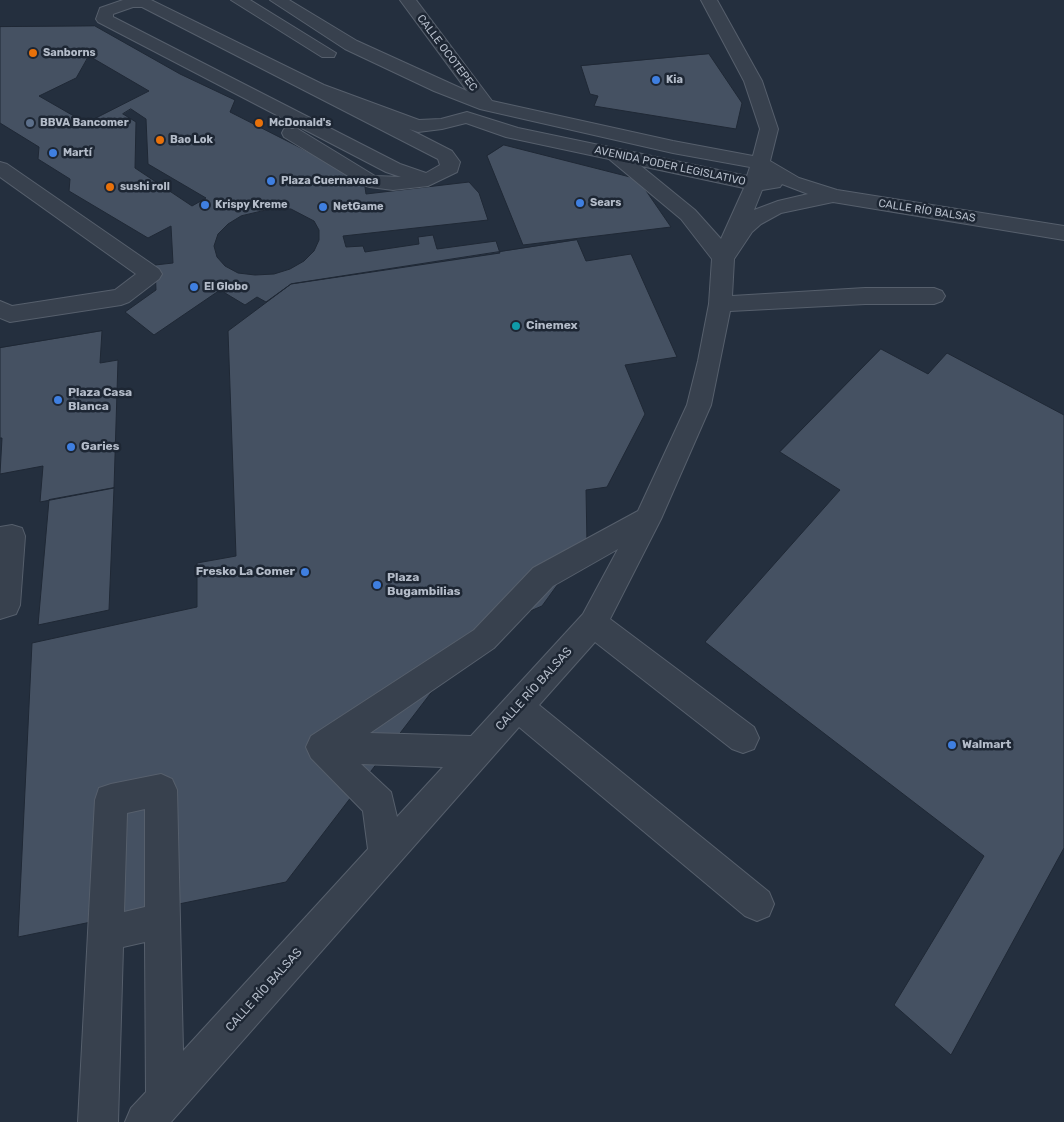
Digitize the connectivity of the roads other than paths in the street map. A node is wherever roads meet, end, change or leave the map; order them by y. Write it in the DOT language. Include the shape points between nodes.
graph roads {
  1 [pos="166,0"];
  2 [pos="239,0"];
  3 [pos="278,0"];
  4 [pos="408,0"];
  5 [pos="709,0"];
  6 [pos="227,45"];
  7 [pos="350,45"];
  8 [pos="333,56"];
  9 [pos="271,65"];
  10 [pos="238,87"];
  11 [pos="318,89"];
  12 [pos="256,96"];
  13 [pos="486,105"];
  14 [pos="467,117"];
  15 [pos="494,127"];
  16 [pos="401,132"];
  17 [pos="615,154"];
  18 [pos="0,168"];
  19 [pos="758,174"];
  20 [pos="428,180"];
  21 [pos="792,182"];
  22 [pos="834,196"];
  23 [pos="1063,231"];
  24 [pos="723,259"];
  25 [pos="934,296"];
  26 [pos="720,304"];
  27 [pos="0,309"];
  28 [pos="648,519"];
  29 [pos="0,538"];
  30 [pos="0,606"];
  31 [pos="593,623"];
  32 [pos="518,707"];
  33 [pos="744,738"];
  34 [pos="322,747"];
  35 [pos="477,752"];
  36 [pos="385,855"];
  37 [pos="757,904"];
  38 [pos="163,920"];
  39 [pos="106,934"];
  40 [pos="155,1111"];
  41 [pos="98,1122"];
  1 -- 6 [label="street" via="219,29"];
  2 -- 8 [label="street, AVENIDA PODER LEGISLATIVO"];
  3 -- 7 [label="street, AVENIDA PODER LEGISLATIVO"];
  4 -- 13 [label="street, CALLE OCOTEPEC"];
  5 -- 19 [label="street, CALLE RÍO BALSAS" via="753,81 769,129"];
  6 -- 9 [label="street"];
  6 -- 10 [label="street" via="145,3 115,6 106,11 104,19"];
  7 -- 8 [label="street"];
  7 -- 13 [label="street, AVENIDA PODER LEGISLATIVO"];
  8 -- 14 [label="street, AVENIDA PODER LEGISLATIVO"];
  9 -- 11 [label="street"];
  9 -- 12 [label="street" via="295,91 350,125 340,128 295,102"];
  10 -- 12 [label="street"];
  10 -- 20 [label="street" via="243,103 370,181 393,184"];
  11 -- 14 [label="street" via="418,126"];
  11 -- 16 [label="street"];
  12 -- 20 [label="street" via="393,168"];
  13 -- 19 [label="street, AVENIDA PODER LEGISLATIVO" via="673,147"];
  14 -- 15 [label="street, AVENIDA PODER LEGISLATIVO"];
  15 -- 16 [label="street" via="446,136"];
  15 -- 17 [label="street, AVENIDA PODER LEGISLATIVO"];
  16 -- 20 [label="street" via="446,155 450,162 450,168"];
  17 -- 19 [label="street, AVENIDA PODER LEGISLATIVO"];
  17 -- 24 [label="street" via="685,209 712,240"];
  18 -- 27 [label="street" via="151,274 121,297 10,314"];
  19 -- 21 [label="street, AVENIDA PODER LEGISLATIVO"];
  19 -- 24 [label="street, CALLE RÍO BALSAS"];
  21 -- 22 [label="street, CALLE RÍO BALSAS"];
  22 -- 23 [label="street, CALLE RÍO BALSAS"];
  22 -- 24 [label="street" via="787,205 761,214 745,227"];
  24 -- 26 [label="street, CALLE RÍO BALSAS"];
  25 -- 26 [label="street" via="865,296"];
  26 -- 28 [label="street, CALLE RÍO BALSAS" via="698,405"];
  28 -- 31 [label="street, CALLE RÍO BALSAS"];
  28 -- 34 [label="street" via="543,577 484,638"];
  29 -- 30 [label="street" via="12,536 6,605"];
  31 -- 32 [label="street, CALLE RÍO BALSAS"];
  31 -- 33 [label="street"];
  32 -- 35 [label="street, CALLE RÍO BALSAS"];
  32 -- 37 [label="street"];
  34 -- 35 [label="street"];
  34 -- 36 [label="street" via="379,804"];
  35 -- 36 [label="street, CALLE RÍO BALSAS"];
  36 -- 40 [label="street, CALLE RÍO BALSAS"];
  38 -- 39 [label="street"];
  38 -- 39 [label="street" via="161,790 111,800"];
  38 -- 40 [label="street"];
  39 -- 41 [label="street"];
}
